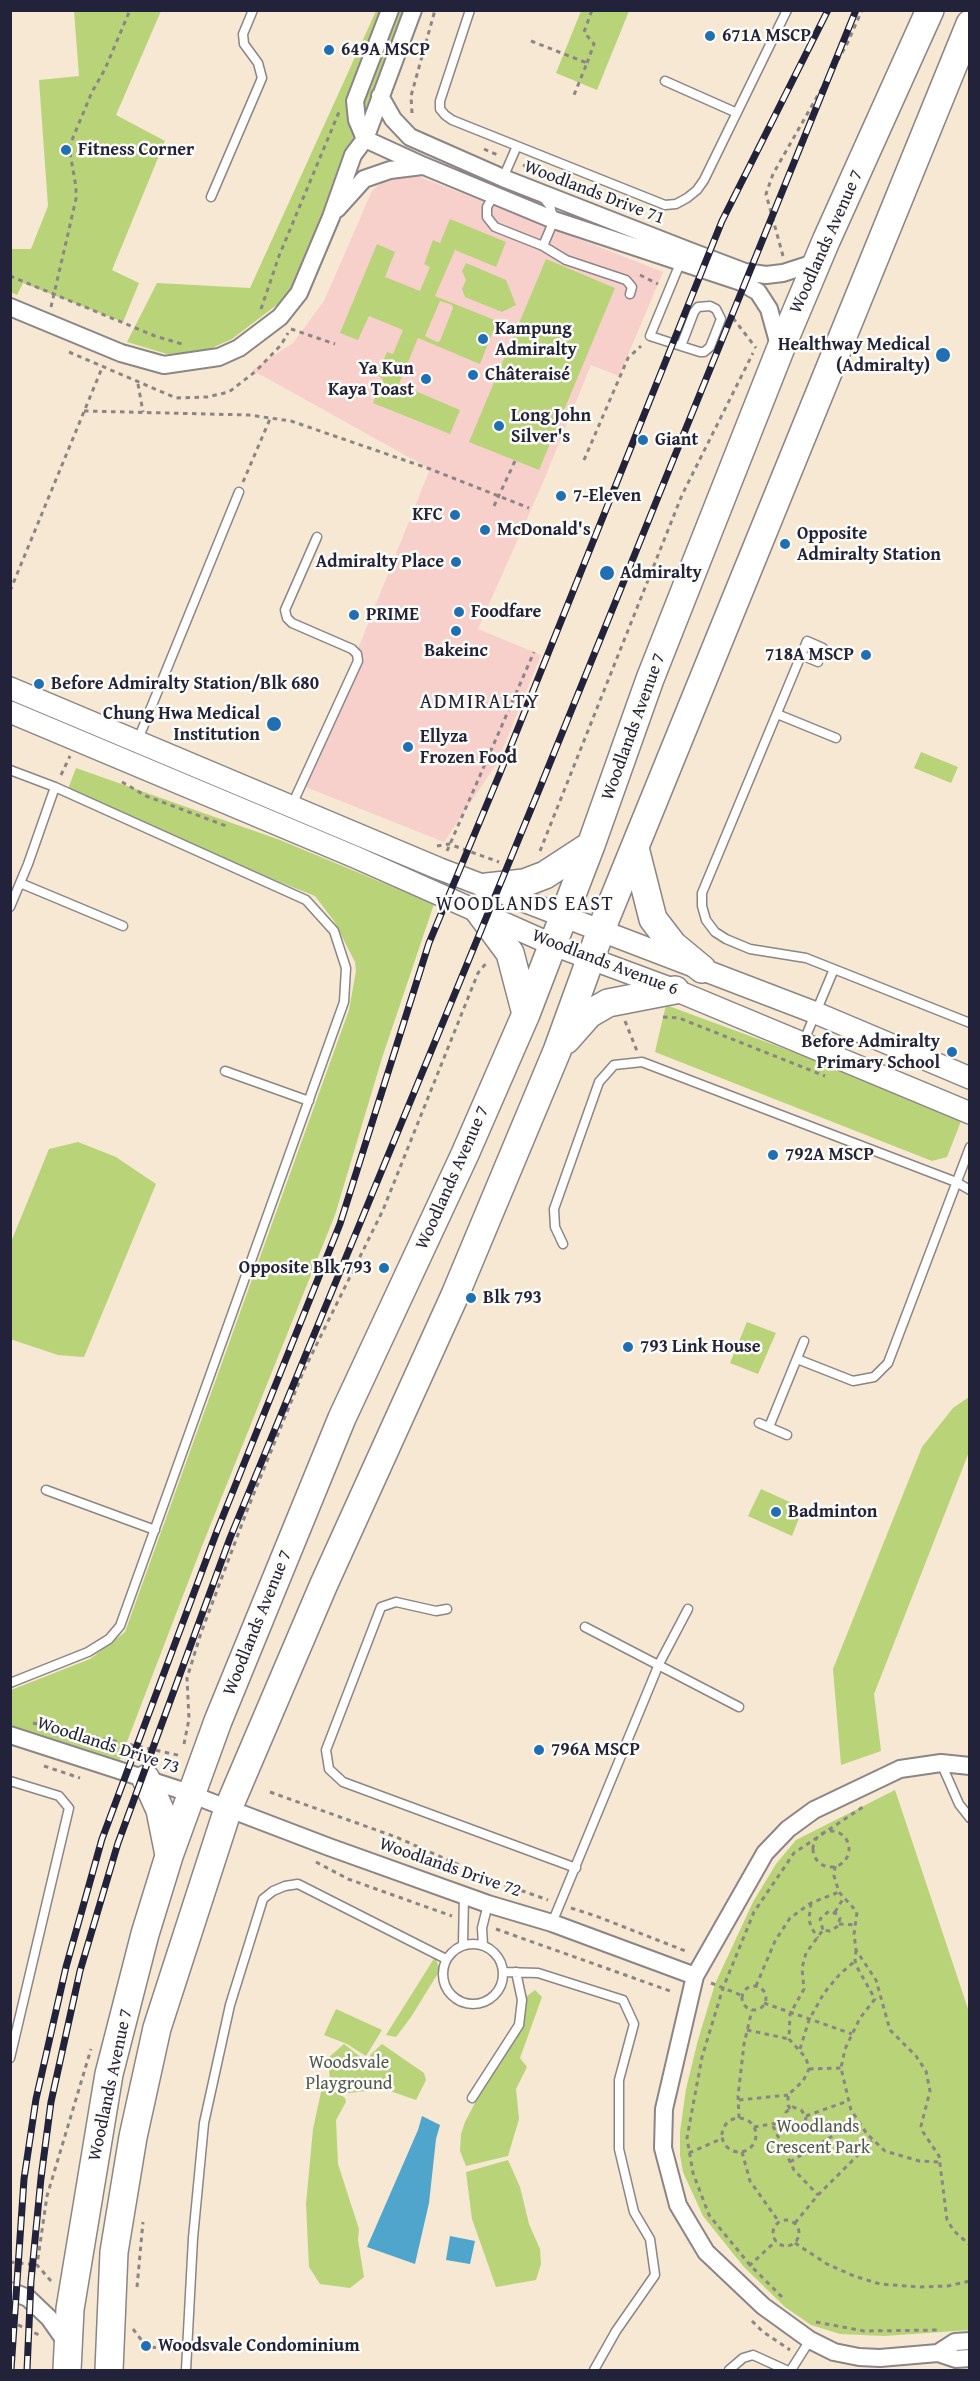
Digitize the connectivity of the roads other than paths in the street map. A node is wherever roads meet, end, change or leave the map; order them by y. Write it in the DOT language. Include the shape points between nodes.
graph roads {
  1 [pos="253,10"];
  2 [pos="390,10"];
  3 [pos="413,10"];
  4 [pos="470,10"];
  5 [pos="787,10"];
  6 [pos="930,10"];
  7 [pos="969,24"];
  8 [pos="664,81"];
  9 [pos="380,96"];
  10 [pos="737,113"];
  11 [pos="365,139"];
  12 [pos="517,146"];
  13 [pos="423,166"];
  14 [pos="503,178"];
  15 [pos="535,190"];
  16 [pos="494,195"];
  17 [pos="211,197"];
  18 [pos="331,217"];
  19 [pos="554,220"];
  20 [pos="543,246"];
  21 [pos="681,261"];
  22 [pos="817,262"];
  23 [pos="630,294"];
  24 [pos="10,307"];
  25 [pos="681,346"];
  26 [pos="768,349"];
  27 [pos="239,492"];
  28 [pos="317,537"];
  29 [pos="823,648"];
  30 [pos="801,655"];
  31 [pos="818,662"];
  32 [pos="10,688"];
  33 [pos="10,712"];
  34 [pos="777,714"];
  35 [pos="836,738"];
  36 [pos="137,742"];
  37 [pos="10,770"];
  38 [pos="55,787"];
  39 [pos="291,807"];
  40 [pos="591,845"];
  41 [pos="634,848"];
  42 [pos="20,883"];
  43 [pos="483,899"];
  44 [pos="10,907"];
  45 [pos="563,917"];
  46 [pos="123,926"];
  47 [pos="601,930"];
  48 [pos="551,944"];
  49 [pos="591,959"];
  50 [pos="702,969"];
  51 [pos="834,969"];
  52 [pos="675,990"];
  53 [pos="816,1013"];
  54 [pos="525,1014"];
  55 [pos="969,1023"];
  56 [pos="802,1044"];
  57 [pos="557,1051"];
  58 [pos="225,1071"];
  59 [pos="969,1078"];
  60 [pos="309,1101"];
  61 [pos="969,1113"];
  62 [pos="969,1148"];
  63 [pos="956,1182"];
  64 [pos="969,1190"];
  65 [pos="563,1244"];
  66 [pos="804,1341"];
  67 [pos="797,1359"];
  68 [pos="759,1423"];
  69 [pos="769,1427"];
  70 [pos="787,1435"];
  71 [pos="46,1490"];
  72 [pos="155,1530"];
  73 [pos="447,1609"];
  74 [pos="688,1609"];
  75 [pos="585,1627"];
  76 [pos="659,1664"];
  77 [pos="10,1683"];
  78 [pos="739,1707"];
  79 [pos="10,1735"];
  80 [pos="941,1762"];
  81 [pos="969,1766"];
  82 [pos="146,1779"];
  83 [pos="10,1781"];
  84 [pos="192,1795"];
  85 [pos="228,1809"];
  86 [pos="969,1818"];
  87 [pos="169,1856"];
  88 [pos="576,1868"];
  89 [pos="464,1894"];
  90 [pos="488,1904"];
  91 [pos="552,1923"];
  92 [pos="463,1945"];
  93 [pos="483,1945"];
  94 [pos="446,1959"];
  95 [pos="503,1972"];
  96 [pos="516,1972"];
  97 [pos="687,1973"];
  98 [pos="10,2058"];
  99 [pos="471,2097"];
  100 [pos="10,2291"];
  101 [pos="810,2340"];
  102 [pos="969,2341"];
  103 [pos="938,2353"];
  104 [pos="68,2358"];
  105 [pos="965,2362"];
  106 [pos="109,2370"];
  107 [pos="186,2370"];
  108 [pos="594,2370"];
  109 [pos="729,2370"];
  110 [pos="786,2370"];
  111 [pos="791,2370"];
  1 -- 17 [label="lane" via="243,44 258,63 262,78"];
  2 -- 11 [label="street" via="355,101"];
  3 -- 9 [label="street"];
  4 -- 12 [label="lane" via="440,110 452,120"];
  5 -- 10 [label="lane"];
  6 -- 22 [label="main road, Woodlands Avenue 7"];
  7 -- 41 [label="main road, Woodlands Avenue 7"];
  8 -- 10 [label="lane"];
  9 -- 11 [label="street"];
  9 -- 14 [label="street, Woodlands Drive 71" via="393,119 410,137"];
  10 -- 12 [label="lane" via="704,180 697,190 676,204 656,202"];
  11 -- 13 [label="street, Woodlands Drive 71"];
  11 -- 18 [label="street" via="352,154"];
  12 -- 14 [label="lane"];
  13 -- 16 [label="street, Woodlands Drive 71"];
  13 -- 18 [label="street" via="364,179"];
  14 -- 15 [label="street, Woodlands Drive 71"];
  15 -- 19 [label="lane" via="550,206"];
  15 -- 22 [label="street, Woodlands Drive 71" via="745,272 783,273"];
  16 -- 19 [label="street, Woodlands Drive 71"];
  16 -- 20 [label="lane" via="487,207 490,222"];
  18 -- 24 [label="street" via="299,293 280,317 239,348 219,357 164,365 121,353"];
  19 -- 20 [label="lane"];
  19 -- 21 [label="street, Woodlands Drive 71"];
  20 -- 23 [label="lane" via="566,260 626,280 632,287"];
  21 -- 25 [label="lane" via="650,336"];
  21 -- 26 [label="street, Woodlands Drive 71" via="758,292 769,309"];
  22 -- 26 [label="main road, Woodlands Avenue 7"];
  25 -- 25 [label="lane" via="694,312 710,306 717,309 721,319 708,350"];
  26 -- 40 [label="main road, Woodlands Avenue 7"];
  27 -- 36 [label="lane"];
  28 -- 39 [label="lane" via="285,610 287,618 352,649 358,661"];
  29 -- 30 [label="lane" via="807,641"];
  30 -- 31 [label="lane"];
  30 -- 34 [label="lane"];
  32 -- 36 [label="street, Woodlands Avenue 6"];
  33 -- 43 [label="street, Woodlands Avenue 6"];
  34 -- 35 [label="lane"];
  34 -- 51 [label="lane" via="702,893 702,906 706,920 726,939 750,949 806,958"];
  36 -- 39 [label="street, Woodlands Avenue 6"];
  37 -- 38 [label="lane"];
  38 -- 42 [label="lane"];
  38 -- 60 [label="lane" via="306,900 334,931 346,968 344,1002"];
  39 -- 43 [label="street, Woodlands Avenue 6" via="440,869"];
  40 -- 43 [label="main road" via="545,875"];
  40 -- 45 [label="main road, Woodlands Avenue 7"];
  41 -- 47 [label="main road, Woodlands Avenue 7"];
  41 -- 50 [label="main road" via="653,920 673,945"];
  42 -- 44 [label="lane"];
  42 -- 46 [label="lane"];
  43 -- 45 [label="street, Woodlands Avenue 6"];
  43 -- 48 [label="street, Woodlands Avenue 6"];
  43 -- 54 [label="main road" via="510,953"];
  45 -- 47 [label="street, Woodlands Avenue 6"];
  45 -- 48 [label="main road, Woodlands Avenue 7"];
  47 -- 49 [label="main road, Woodlands Avenue 7"];
  47 -- 50 [label="street, Woodlands Avenue 6"];
  48 -- 49 [label="street, Woodlands Avenue 6"];
  48 -- 54 [label="main road, Woodlands Avenue 7"];
  49 -- 52 [label="street, Woodlands Avenue 6"];
  49 -- 57 [label="main road, Woodlands Avenue 7"];
  50 -- 53 [label="street, Woodlands Avenue 6"];
  51 -- 53 [label="lane"];
  51 -- 55 [label="lane"];
  52 -- 56 [label="street, Woodlands Avenue 6"];
  52 -- 57 [label="main road" via="608,1003 589,1014"];
  53 -- 56 [label="lane"];
  53 -- 59 [label="street, Woodlands Avenue 6"];
  54 -- 84 [label="main road, Woodlands Avenue 7" via="465,1154 342,1418 218,1721"];
  56 -- 61 [label="street, Woodlands Avenue 6"];
  57 -- 85 [label="main road, Woodlands Avenue 7" via="455,1295 324,1584"];
  58 -- 60 [label="lane"];
  60 -- 72 [label="lane"];
  62 -- 63 [label="lane"];
  63 -- 64 [label="lane"];
  63 -- 65 [label="lane" via="642,1062 614,1065 599,1082 554,1209 555,1227"];
  63 -- 67 [label="lane" via="888,1363 874,1377 854,1381"];
  66 -- 67 [label="lane"];
  67 -- 69 [label="lane"];
  68 -- 69 [label="lane"];
  69 -- 70 [label="lane"];
  71 -- 72 [label="lane"];
  72 -- 77 [label="lane" via="120,1626 109,1639 88,1652"];
  73 -- 88 [label="lane" via="436,1611 396,1602 381,1607 326,1750 329,1769 342,1782"];
  74 -- 76 [label="lane"];
  75 -- 76 [label="lane"];
  76 -- 78 [label="lane"];
  76 -- 88 [label="lane"];
  79 -- 82 [label="street, Woodlands Drive 73"];
  80 -- 81 [label="street"];
  80 -- 86 [label="lane" via="958,1804"];
  80 -- 97 [label="street" via="900,1768 814,1810 788,1829 765,1853"];
  82 -- 84 [label="street, Woodlands Drive 73"];
  82 -- 87 [label="main road" via="160,1810"];
  83 -- 98 [label="lane" via="59,1796 69,1808"];
  84 -- 85 [label="street, Woodlands Drive 72"];
  84 -- 87 [label="main road, Woodlands Avenue 7"];
  85 -- 89 [label="street, Woodlands Drive 72"];
  85 -- 106 [label="main road, Woodlands Avenue 7" via="157,2028 133,2137 114,2252"];
  87 -- 104 [label="main road, Woodlands Avenue 7" via="109,2074 70,2309"];
  88 -- 91 [label="lane"];
  89 -- 90 [label="street, Woodlands Drive 72"];
  89 -- 92 [label="lane"];
  90 -- 91 [label="street, Woodlands Drive 72"];
  90 -- 93 [label="lane" via="482,1928"];
  91 -- 97 [label="street, Woodlands Drive 72"];
  92 -- 93 [label="lane"];
  92 -- 94 [label="lane"];
  93 -- 95 [label="lane" via="500,1960"];
  94 -- 95 [label="lane" via="442,1973 445,1987 454,1998 467,2004 482,2003 494,1995 502,1983"];
  94 -- 107 [label="lane" via="298,1884 273,1891 263,1899 230,2005 204,2123 192,2238"];
  95 -- 96 [label="lane"];
  96 -- 99 [label="lane" via="522,2000 519,2025"];
  96 -- 108 [label="lane" via="538,1973 623,2000 634,2024 619,2080 620,2149 634,2211 650,2238 656,2276 616,2331"];
  97 -- 101 [label="street" via="664,2109 663,2148 678,2205 706,2252 762,2306"];
  100 -- 104 [label="street" via="28,2298 49,2318"];
  101 -- 103 [label="street" via="834,2352 860,2357"];
  101 -- 111 [label="lane"];
  102 -- 103 [label="street" via="955,2342"];
  103 -- 105 [label="street"];
  109 -- 110 [label="lane" via="753,2355"];
}
